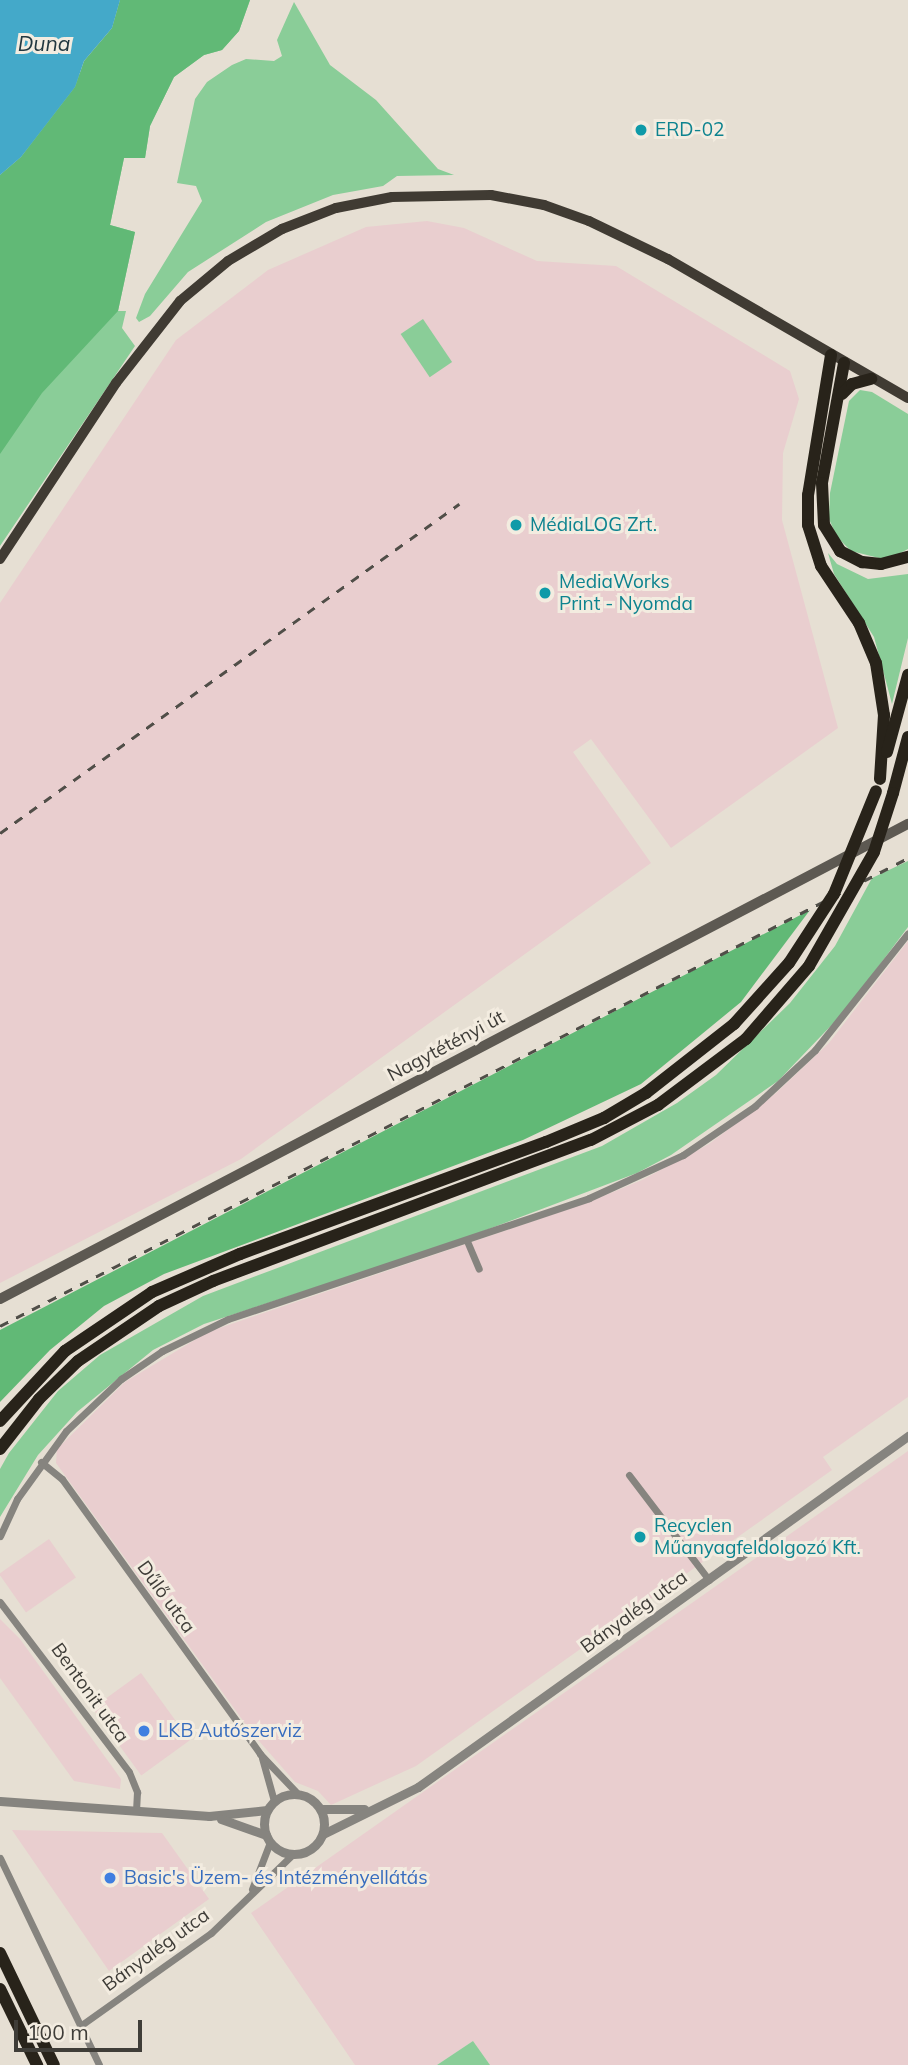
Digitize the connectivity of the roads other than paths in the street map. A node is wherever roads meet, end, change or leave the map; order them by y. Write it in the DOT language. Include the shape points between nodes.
graph roads {
  1 [pos="831,355"];
  2 [pos="844,363"];
  3 [pos="872,379"];
  4 [pos="830,383"];
  5 [pos="840,398"];
  6 [pos="908,398"];
  7 [pos="908,557"];
  8 [pos="0,559"];
  9 [pos="908,675"];
  10 [pos="908,737"];
  11 [pos="878,785"];
  12 [pos="908,824"];
  13 [pos="908,933"];
  14 [pos="467,1241"];
  15 [pos="479,1269"];
  16 [pos="0,1299"];
  17 [pos="0,1421"];
  18 [pos="908,1436"];
  19 [pos="0,1449"];
  20 [pos="41,1462"];
  21 [pos="629,1475"];
  22 [pos="0,1535"];
  23 [pos="709,1580"];
  24 [pos="0,1602"];
  25 [pos="260,1754"];
  26 [pos="298,1794"];
  27 [pos="3,1801"];
  28 [pos="274,1801"];
  29 [pos="376,1807"];
  30 [pos="321,1809"];
  31 [pos="136,1810"];
  32 [pos="267,1810"];
  33 [pos="209,1816"];
  34 [pos="323,1834"];
  35 [pos="268,1838"];
  36 [pos="292,1855"];
  37 [pos="0,1858"];
  38 [pos="249,1896"];
  39 [pos="0,1953"];
  40 [pos="0,1989"];
  41 [pos="80,2026"];
  42 [pos="37,2065"];
  43 [pos="54,2065"];
  44 [pos="99,2065"];
  1 -- 2 [label="main road"];
  1 -- 4 [label="highway"];
  1 -- 8 [label="main road" via="624,235 544,205 442,193 336,208 282,229 228,261 180,301 116,383"];
  2 -- 3 [label="main road"];
  2 -- 4 [label="highway"];
  2 -- 5 [label="highway"];
  3 -- 5 [label="highway" via="852,384"];
  3 -- 6 [label="main road"];
  4 -- 11 [label="highway" via="808,495 808,525 821,566 859,623 876,663 884,715"];
  5 -- 7 [label="highway" via="822,483 824,525 840,551 862,562 881,564"];
  9 -- 11 [label="highway"];
  10 -- 19 [label="highway, bridge" via="874,852 809,966 746,1039 658,1105 580,1144 224,1276 159,1306 78,1361 38,1399"];
  11 -- 17 [label="highway, bridge" via="834,894 789,962 750,1009 704,1052 615,1112 546,1142 240,1254 152,1292 65,1351"];
  12 -- 16 [label="main road, Nagytétényi út"];
  13 -- 14 [label="street" via="815,1050 721,1131 642,1176"];
  14 -- 15 [label="street"];
  14 -- 20 [label="street" via="201,1330 121,1379 66,1431"];
  18 -- 23 [label="street, Bányalég utca"];
  20 -- 22 [label="street"];
  20 -- 25 [label="street, Dűlő utca" via="62,1479"];
  21 -- 23 [label="street"];
  23 -- 29 [label="street, Bányalég utca" via="418,1787"];
  24 -- 31 [label="street, Bentonit utca" via="128,1772 137,1792"];
  25 -- 26 [label="street, Dűlő utca"];
  25 -- 28 [label="street, Dűlő utca"];
  26 -- 28 [label="street"];
  26 -- 30 [label="street"];
  27 -- 31 [label="street"];
  28 -- 32 [label="street"];
  29 -- 30 [label="street, Bányalég utca"];
  29 -- 34 [label="street, Bányalég utca"];
  30 -- 34 [label="street"];
  31 -- 33 [label="street"];
  32 -- 33 [label="street"];
  32 -- 35 [label="street, Bányalég utca"];
  33 -- 35 [label="street"];
  34 -- 36 [label="street, Bányalég utca" via="308,1852"];
  35 -- 36 [label="street"];
  35 -- 38 [label="street, Bányalég utca" via="265,1866"];
  36 -- 38 [label="street, Bányalég utca"];
  37 -- 41 [label="street"];
  38 -- 41 [label="street, Bányalég utca" via="211,1933"];
  39 -- 43 [label="highway"];
  40 -- 42 [label="highway"];
  41 -- 44 [label="street"];
}
